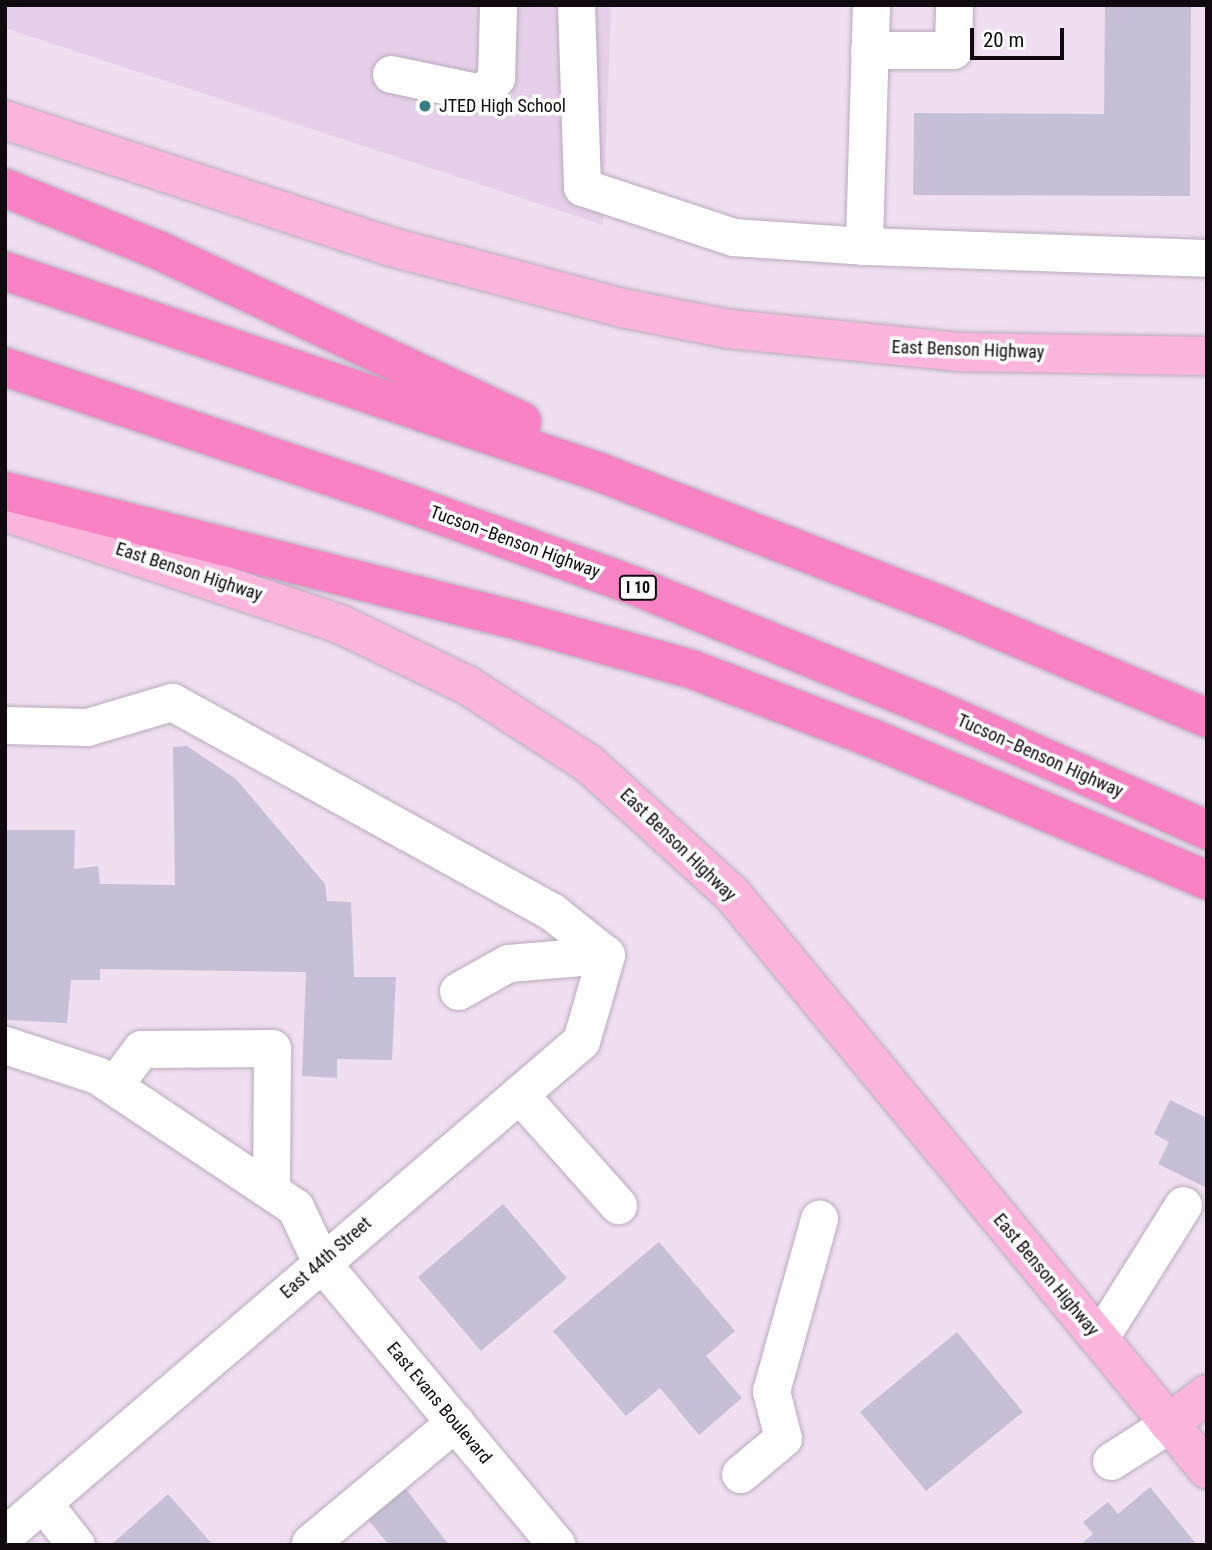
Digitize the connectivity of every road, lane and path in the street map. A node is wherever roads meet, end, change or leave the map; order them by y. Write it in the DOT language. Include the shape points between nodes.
graph roads {
  1 [pos="498,5"];
  2 [pos="576,5"];
  3 [pos="871,5"];
  4 [pos="954,5"];
  5 [pos="869,50"];
  6 [pos="391,74"];
  7 [pos="5,120"];
  8 [pos="5,188"];
  9 [pos="864,246"];
  10 [pos="1207,258"];
  11 [pos="5,271"];
  12 [pos="1207,356"];
  13 [pos="5,367"];
  14 [pos="5,491"];
  15 [pos="5,512"];
  16 [pos="751,530"];
  17 [pos="1207,718"];
  18 [pos="5,725"];
  19 [pos="1207,830"];
  20 [pos="1207,880"];
  21 [pos="606,955"];
  22 [pos="458,991"];
  23 [pos="5,1045"];
  24 [pos="114,1085"];
  25 [pos="519,1094"];
  26 [pos="271,1191"];
  27 [pos="618,1205"];
  28 [pos="1183,1205"];
  29 [pos="819,1219"];
  30 [pos="321,1262"];
  31 [pos="1099,1339"];
  32 [pos="1207,1394"];
  33 [pos="455,1422"];
  34 [pos="1169,1424"];
  35 [pos="1111,1461"];
  36 [pos="1207,1469"];
  37 [pos="740,1474"];
  38 [pos="43,1503"];
  39 [pos="5,1535"];
  40 [pos="310,1543"];
  41 [pos="76,1545"];
  42 [pos="557,1545"];
  1 -- 6 [label="street" via="496,78 482,93"];
  2 -- 9 [label="street" via="582,187 733,237"];
  3 -- 5 [label="street"];
  4 -- 5 [label="street" via="953,50"];
  5 -- 9 [label="street"];
  7 -- 12 [label="main road, East Benson Highway" via="388,246 675,318 864,345 959,352"];
  8 -- 16 [label="highway" via="160,251"];
  9 -- 10 [label="street"];
  11 -- 16 [label="highway" via="478,429"];
  13 -- 19 [label="highway, Tucson–Benson Highway / I 10" via="394,498 635,586 933,708"];
  14 -- 20 [label="highway" via="519,621 691,670 872,738"];
  15 -- 31 [label="main road, East Benson Highway" via="340,624 467,685 589,764 732,894"];
  16 -- 17 [label="highway"];
  18 -- 21 [label="street" via="87,727 172,702 551,911"];
  21 -- 22 [label="street" via="508,963"];
  21 -- 25 [label="street, East 44th Street" via="581,1041"];
  23 -- 24 [label="street, East Evans Boulevard" via="97,1075"];
  24 -- 26 [label="street, East Evans Boulevard"];
  24 -- 26 [label="street" via="141,1049 272,1048"];
  25 -- 27 [label="street"];
  25 -- 30 [label="street, East 44th Street"];
  26 -- 30 [label="street, East Evans Boulevard" via="295,1207"];
  28 -- 31 [label="street"];
  29 -- 37 [label="street" via="771,1391 783,1438"];
  30 -- 33 [label="street, East Evans Boulevard"];
  30 -- 38 [label="street, East 44th Street"];
  31 -- 34 [label="main road, East Benson Highway"];
  32 -- 34 [label="main road"];
  33 -- 40 [label="street"];
  33 -- 42 [label="street, East Evans Boulevard"];
  34 -- 35 [label="street"];
  34 -- 36 [label="main road, East Benson Highway"];
  38 -- 39 [label="street, East 44th Street"];
  38 -- 41 [label="street"];
}
